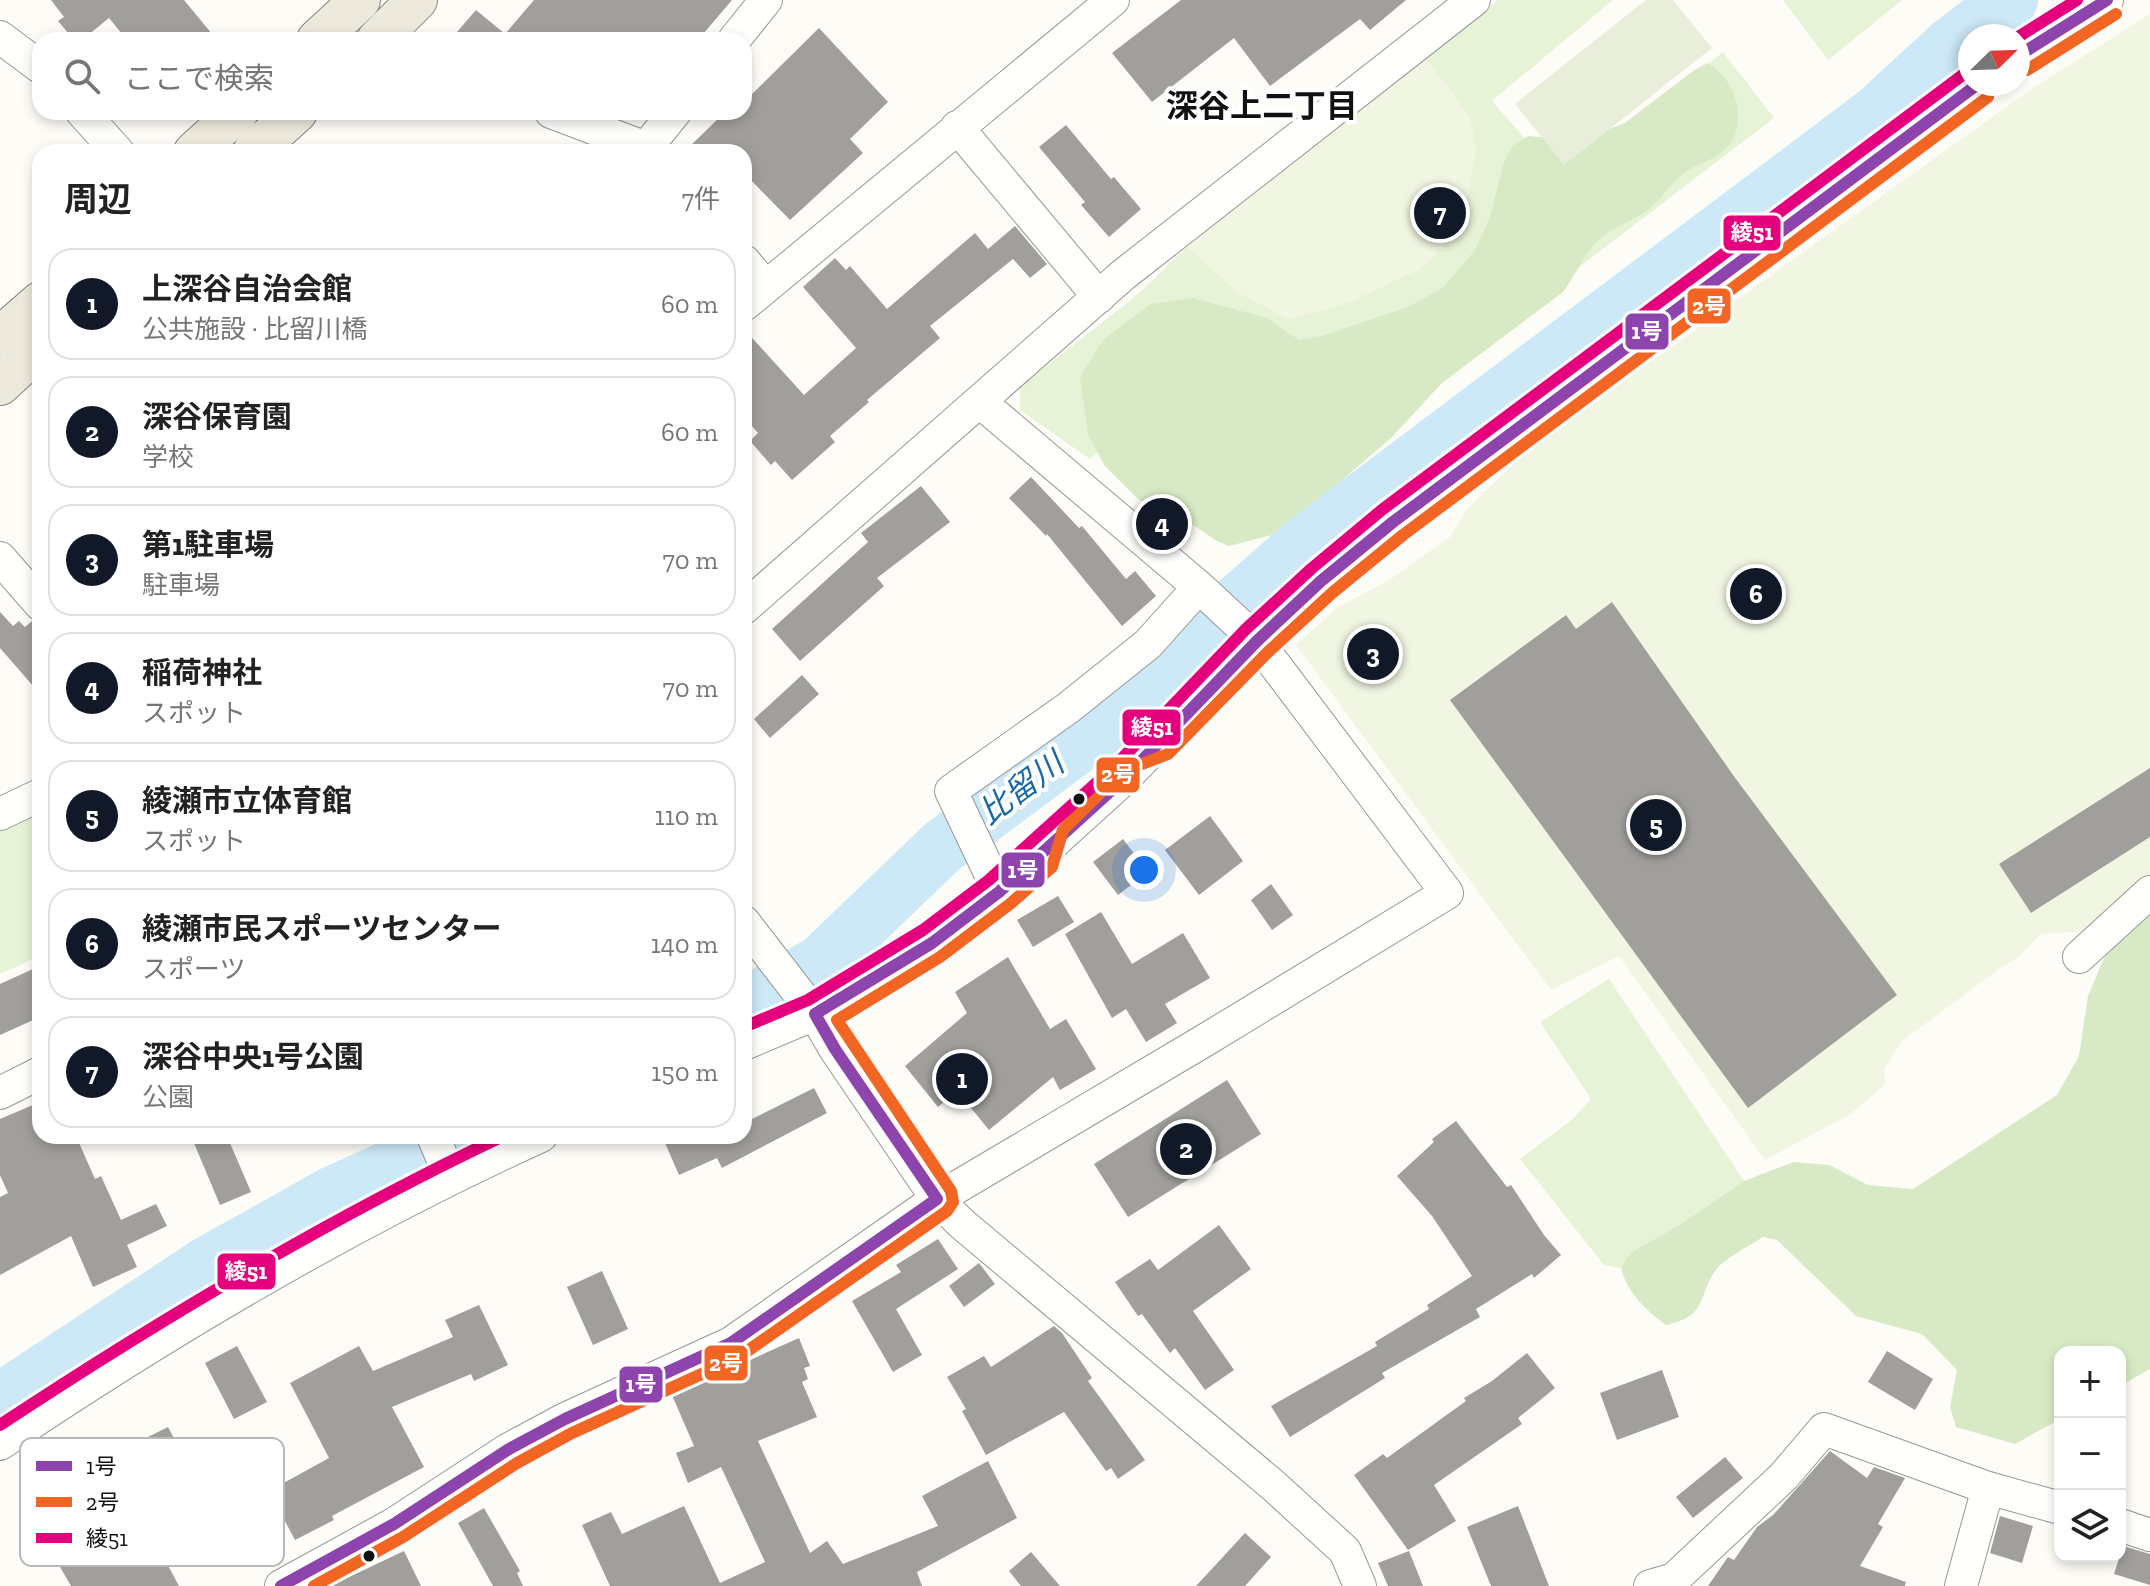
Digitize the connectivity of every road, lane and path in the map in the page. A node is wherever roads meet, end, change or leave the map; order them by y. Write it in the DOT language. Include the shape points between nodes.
graph roads {
  1 [pos="417,0"];
  2 [pos="766,0"];
  3 [pos="1113,0"];
  4 [pos="1474,0"];
  5 [pos="2107,0"];
  6 [pos="351,3"];
  7 [pos="324,32"];
  8 [pos="385,32"];
  9 [pos="740,32"];
  10 [pos="0,37"];
  11 [pos="2030,48"];
  12 [pos="32,61"];
  13 [pos="1962,96"];
  14 [pos="89,120"];
  15 [pos="229,120"];
  16 [pos="288,120"];
  17 [pos="571,120"];
  18 [pos="669,120"];
  19 [pos="957,127"];
  20 [pos="111,144"];
  21 [pos="203,144"];
  22 [pos="262,144"];
  23 [pos="633,144"];
  24 [pos="652,144"];
  25 [pos="755,295"];
  26 [pos="1099,297"];
  27 [pos="32,309"];
  28 [pos="0,337"];
  29 [pos="32,355"];
  30 [pos="0,385"];
  31 [pos="980,402"];
  32 [pos="0,558"];
  33 [pos="1204,593"];
  34 [pos="32,595"];
  35 [pos="752,601"];
  36 [pos="1247,631"];
  37 [pos="32,799"];
  38 [pos="0,814"];
  39 [pos="999,892"];
  40 [pos="2150,892"];
  41 [pos="752,932"];
  42 [pos="2079,957"];
  43 [pos="808,1005"];
  44 [pos="752,1039"];
  45 [pos="32,1077"];
  46 [pos="0,1093"];
  47 [pos="505,1144"];
  48 [pos="442,1158"];
  49 [pos="937,1199"];
  50 [pos="0,1444"];
  51 [pos="1988,1488"];
  52 [pos="2054,1506"];
  53 [pos="2126,1527"];
  54 [pos="2150,1535"];
  55 [pos="281,1586"];
  56 [pos="1360,1586"];
  57 [pos="1650,1586"];
  58 [pos="1961,1586"];
  1 -- 8 [label="main road"];
  2 -- 9 [label="street"];
  3 -- 19 [label="street"];
  4 -- 26 [label="street"];
  5 -- 11 [label="street"];
  6 -- 7 [label="main road"];
  10 -- 12 [label="street"];
  13 -- 36 [label="street" via="1321,581"];
  14 -- 20 [label="street"];
  15 -- 21 [label="main road"];
  16 -- 22 [label="main road"];
  17 -- 23 [label="street"];
  18 -- 24 [label="street"];
  19 -- 25 [label="street"];
  19 -- 26 [label="street"];
  26 -- 31 [label="street"];
  27 -- 28 [label="main road"];
  29 -- 30 [label="main road"];
  31 -- 33 [label="street"];
  31 -- 35 [label="street"];
  32 -- 34 [label="street"];
  33 -- 36 [label="street"];
  33 -- 39 [label="street" via="1068,708 951,791"];
  36 -- 39 [label="street" via="1125,778"];
  36 -- 49 [label="street" via="1447,893"];
  37 -- 38 [label="street"];
  39 -- 43 [label="street" via="932,943"];
  40 -- 42 [label="street"];
  41 -- 43 [label="street"];
  43 -- 44 [label="street"];
  43 -- 49 [label="street"];
  45 -- 46 [label="street"];
  47 -- 48 [label="street"];
  48 -- 50 [label="street"];
  49 -- 55 [label="street" via="731,1343 509,1449 394,1524"];
  49 -- 56 [label="street" via="1304,1513 1345,1551"];
  51 -- 52 [label="street"];
  51 -- 57 [label="street" via="1824,1429 1783,1477 1674,1579"];
  51 -- 58 [label="street"];
  53 -- 54 [label="street"];
}
